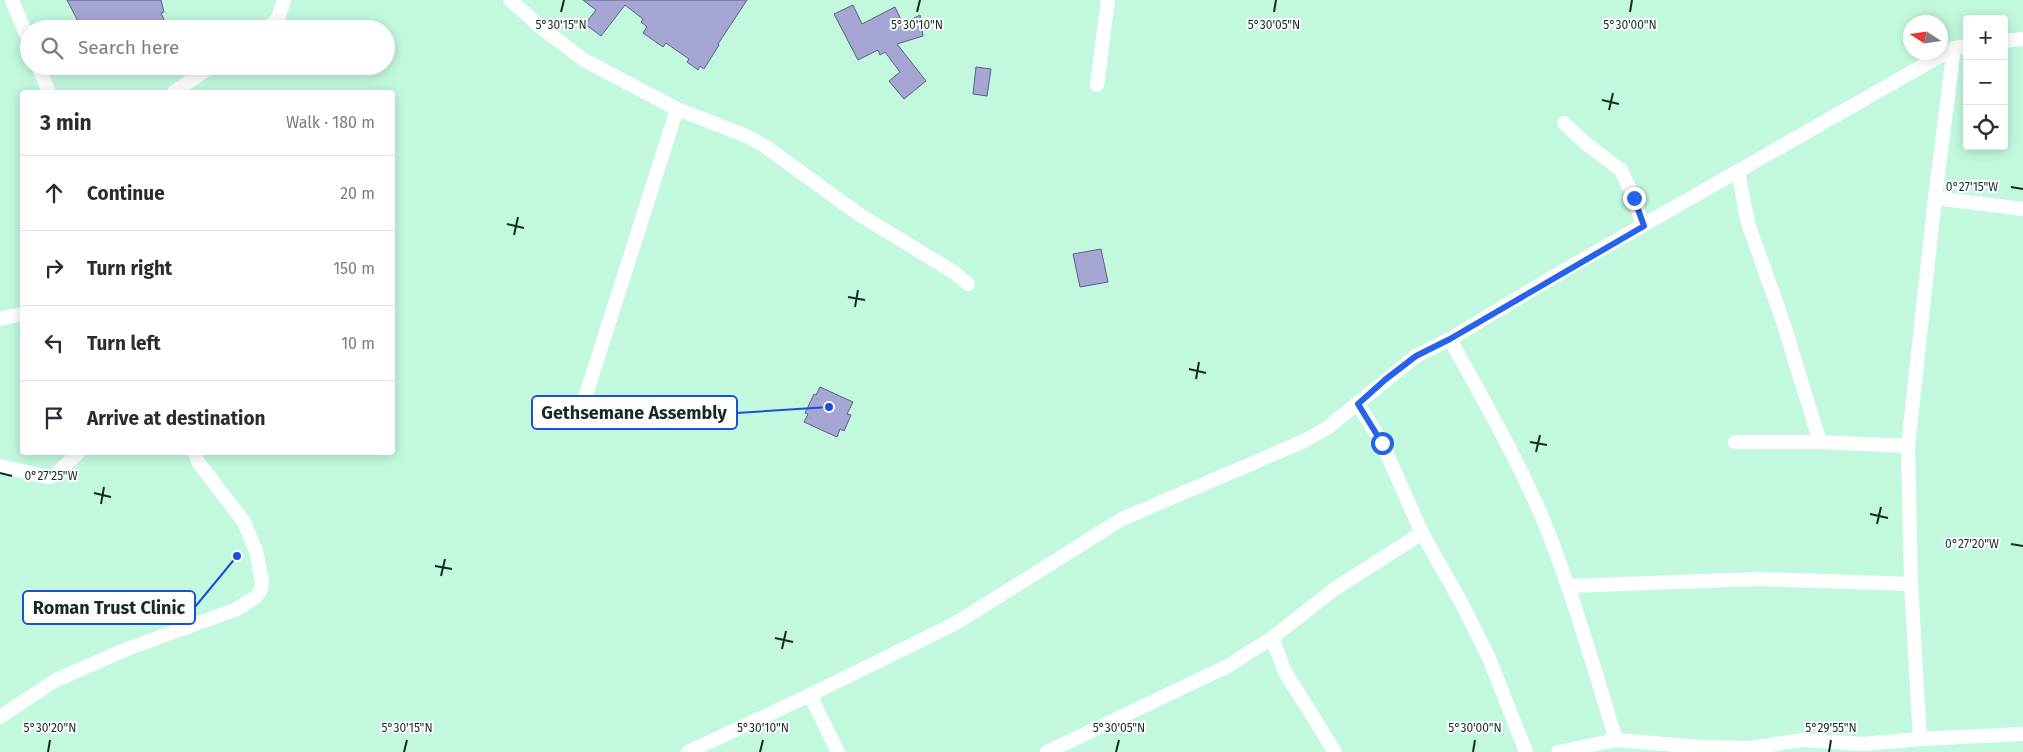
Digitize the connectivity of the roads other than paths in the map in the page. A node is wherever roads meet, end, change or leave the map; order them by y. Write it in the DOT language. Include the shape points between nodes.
graph roads {
  1 [pos="12,0"];
  2 [pos="284,0"];
  3 [pos="510,0"];
  4 [pos="1108,0"];
  5 [pos="20,20"];
  6 [pos="276,20"];
  7 [pos="2023,39"];
  8 [pos="2008,41"];
  9 [pos="1961,47"];
  10 [pos="42,75"];
  11 [pos="199,75"];
  12 [pos="1097,85"];
  13 [pos="48,90"];
  14 [pos="177,90"];
  15 [pos="677,109"];
  16 [pos="1564,123"];
  17 [pos="1738,172"];
  18 [pos="1935,198"];
  19 [pos="2023,209"];
  20 [pos="1644,226"];
  21 [pos="968,284"];
  22 [pos="20,314"];
  23 [pos="0,318"];
  24 [pos="1450,339"];
  25 [pos="1358,404"];
  26 [pos="577,423"];
  27 [pos="1735,442"];
  28 [pos="1820,442"];
  29 [pos="1908,446"];
  30 [pos="77,455"];
  31 [pos="196,455"];
  32 [pos="0,466"];
  33 [pos="1422,533"];
  34 [pos="1911,584"];
  35 [pos="1569,586"];
  36 [pos="1272,638"];
  37 [pos="810,695"];
  38 [pos="0,717"];
  39 [pos="2023,734"];
  40 [pos="1920,739"];
  41 [pos="1616,740"];
  42 [pos="1940,745"];
  43 [pos="688,752"];
  44 [pos="838,752"];
  45 [pos="1047,752"];
  46 [pos="1335,752"];
  47 [pos="1526,752"];
  48 [pos="1558,752"];
  1 -- 5 [label="street"];
  2 -- 6 [label="street"];
  3 -- 15 [label="street" via="584,60"];
  4 -- 12 [label="street"];
  7 -- 8 [label="street"];
  9 -- 17 [label="street"];
  9 -- 18 [label="street"];
  10 -- 13 [label="street"];
  11 -- 14 [label="street"];
  15 -- 21 [label="street" via="749,137 766,147 860,215"];
  15 -- 26 [label="street"];
  16 -- 20 [label="street" via="1621,170"];
  17 -- 20 [label="street"];
  17 -- 28 [label="street" via="1748,223"];
  18 -- 19 [label="street"];
  18 -- 29 [label="street"];
  20 -- 24 [label="street"];
  22 -- 23 [label="street"];
  24 -- 25 [label="street" via="1416,356"];
  24 -- 35 [label="street" via="1510,451"];
  25 -- 33 [label="street" via="1391,461"];
  25 -- 37 [label="street" via="1302,442 1122,518 956,623"];
  27 -- 28 [label="street"];
  28 -- 29 [label="street"];
  29 -- 34 [label="street"];
  30 -- 32 [label="street" via="55,475 48,477"];
  31 -- 38 [label="street" via="244,522 256,551 262,582 256,597 236,609 127,649 56,680"];
  33 -- 36 [label="street" via="1333,590"];
  33 -- 47 [label="street" via="1489,658"];
  34 -- 35 [label="street" via="1759,579"];
  34 -- 40 [label="street"];
  35 -- 41 [label="street"];
  36 -- 45 [label="street" via="1228,666"];
  36 -- 46 [label="street" via="1285,672"];
  37 -- 43 [label="street"];
  37 -- 44 [label="street"];
  39 -- 42 [label="street"];
  40 -- 41 [label="street" via="1863,744 1802,740 1751,748"];
  40 -- 42 [label="street"];
  41 -- 48 [label="street"];
}
